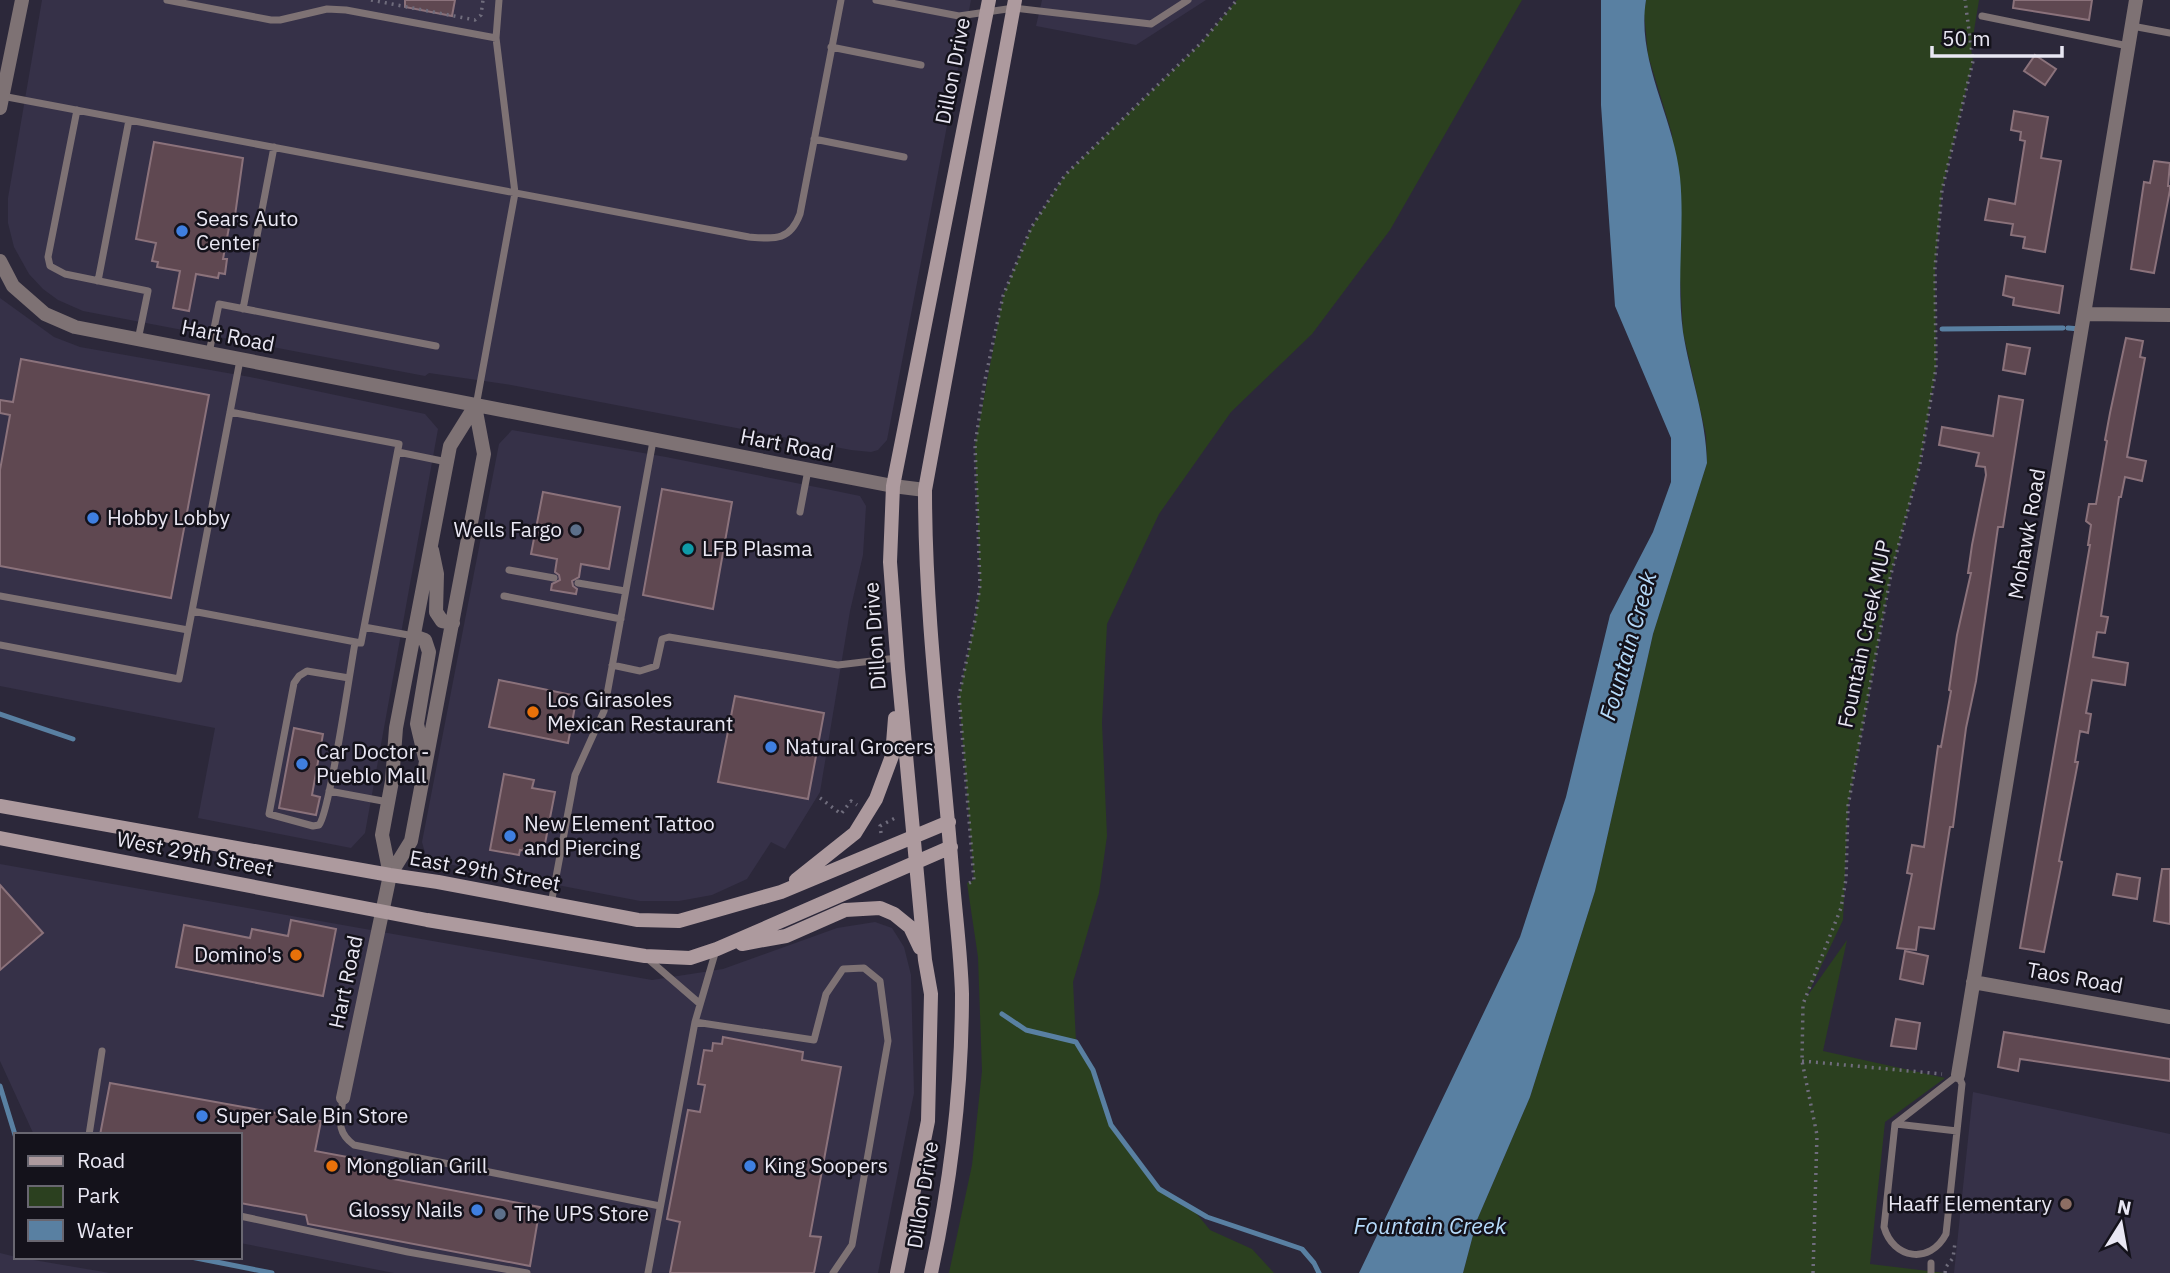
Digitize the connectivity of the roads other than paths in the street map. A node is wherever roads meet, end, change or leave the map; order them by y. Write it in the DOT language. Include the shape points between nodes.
graph roads {
  1 [pos="22,0"];
  2 [pos="167,0"];
  3 [pos="499,0"];
  4 [pos="841,0"];
  5 [pos="876,0"];
  6 [pos="1188,0"];
  7 [pos="2136,0"];
  8 [pos="1014,4"];
  9 [pos="988,6"];
  10 [pos="1982,16"];
  11 [pos="2132,26"];
  12 [pos="2170,33"];
  13 [pos="496,38"];
  14 [pos="2128,46"];
  15 [pos="831,47"];
  16 [pos="921,65"];
  17 [pos="1,102"];
  18 [pos="76,110"];
  19 [pos="129,120"];
  20 [pos="814,139"];
  21 [pos="274,148"];
  22 [pos="904,157"];
  23 [pos="515,193"];
  24 [pos="0,261"];
  25 [pos="98,281"];
  26 [pos="243,309"];
  27 [pos="2086,314"];
  28 [pos="2170,315"];
  29 [pos="138,340"];
  30 [pos="436,346"];
  31 [pos="208,354"];
  32 [pos="240,360"];
  33 [pos="475,406"];
  34 [pos="230,412"];
  35 [pos="653,441"];
  36 [pos="398,452"];
  37 [pos="447,462"];
  38 [pos="808,470"];
  39 [pos="893,486"];
  40 [pos="926,490"];
  41 [pos="800,512"];
  42 [pos="431,542"];
  43 [pos="509,570"];
  44 [pos="554,578"];
  45 [pos="578,583"];
  46 [pos="625,591"];
  47 [pos="0,596"];
  48 [pos="504,596"];
  49 [pos="192,611"];
  50 [pos="621,619"];
  51 [pos="453,623"];
  52 [pos="364,627"];
  53 [pos="188,630"];
  54 [pos="414,636"];
  55 [pos="355,642"];
  56 [pos="0,645"];
  57 [pos="897,663"];
  58 [pos="612,665"];
  59 [pos="349,678"];
  60 [pos="426,763"];
  61 [pos="329,791"];
  62 [pos="388,802"];
  63 [pos="0,806"];
  64 [pos="949,822"];
  65 [pos="913,837"];
  66 [pos="0,838"];
  67 [pos="951,847"];
  68 [pos="916,862"];
  69 [pos="390,875"];
  70 [pos="781,892"];
  71 [pos="551,904"];
  72 [pos="382,910"];
  73 [pos="716,949"];
  74 [pos="645,956"];
  75 [pos="925,960"];
  76 [pos="1972,982"];
  77 [pos="699,1003"];
  78 [pos="2170,1017"];
  79 [pos="695,1021"];
  80 [pos="102,1051"];
  81 [pos="1958,1075"];
  82 [pos="344,1098"];
  83 [pos="1895,1124"];
  84 [pos="1957,1130"];
  85 [pos="89,1133"];
  86 [pos="660,1206"];
  87 [pos="242,1216"];
  88 [pos="1931,1263"];
  89 [pos="527,1273"];
  90 [pos="648,1273"];
  91 [pos="833,1273"];
  92 [pos="897,1273"];
  93 [pos="931,1273"];
  94 [pos="1931,1273"];
  1 -- 17 [label="street"];
  2 -- 13 [label="lane" via="271,20 327,9 346,10"];
  3 -- 13 [label="lane"];
  4 -- 15 [label="lane"];
  5 -- 9 [label="lane" via="959,16"];
  6 -- 8 [label="lane" via="1151,24"];
  7 -- 11 [label="street, Mohawk Road"];
  8 -- 9 [label="lane"];
  8 -- 40 [label="main road, Dillon Drive"];
  9 -- 39 [label="main road, Dillon Drive"];
  10 -- 14 [label="lane"];
  11 -- 12 [label="lane"];
  11 -- 14 [label="street, Mohawk Road"];
  13 -- 23 [label="lane"];
  14 -- 27 [label="street, Mohawk Road"];
  15 -- 16 [label="lane"];
  15 -- 20 [label="lane"];
  17 -- 18 [label="lane"];
  18 -- 19 [label="lane"];
  18 -- 25 [label="lane" via="48,257 50,266 65,274"];
  19 -- 21 [label="lane"];
  19 -- 25 [label="lane"];
  20 -- 22 [label="lane"];
  20 -- 23 [label="lane" via="800,214 788,234 779,237 749,237"];
  21 -- 23 [label="lane"];
  21 -- 26 [label="lane"];
  23 -- 33 [label="lane"];
  24 -- 29 [label="street, Hart Road" via="13,286 45,314 75,327"];
  25 -- 29 [label="lane" via="148,291"];
  26 -- 30 [label="lane"];
  26 -- 31 [label="lane" via="219,304"];
  27 -- 28 [label="street"];
  27 -- 76 [label="street, Mohawk Road"];
  29 -- 31 [label="street, Hart Road"];
  31 -- 32 [label="street, Hart Road"];
  32 -- 33 [label="street, Hart Road"];
  32 -- 34 [label="lane"];
  33 -- 35 [label="street, Hart Road"];
  33 -- 37 [label="street, Hart Road" via="450,446"];
  33 -- 51 [label="street, Hart Road" via="484,454"];
  34 -- 36 [label="lane" via="399,444"];
  34 -- 49 [label="lane"];
  35 -- 38 [label="street, Hart Road"];
  35 -- 46 [label="lane"];
  36 -- 37 [label="lane"];
  36 -- 52 [label="lane"];
  37 -- 42 [label="street, Hart Road"];
  38 -- 39 [label="street, Hart Road"];
  38 -- 41 [label="lane"];
  39 -- 40 [label="street, Hart Road"];
  39 -- 57 [label="main road, Dillon Drive" via="891,562"];
  40 -- 64 [label="main road, Dillon Drive" via="930,637"];
  42 -- 51 [label="street" via="438,574 436,612 442,621"];
  42 -- 54 [label="street, Hart Road"];
  43 -- 44 [label="lane"];
  45 -- 46 [label="lane"];
  46 -- 50 [label="lane"];
  47 -- 53 [label="lane"];
  48 -- 50 [label="lane"];
  49 -- 53 [label="lane"];
  49 -- 55 [label="lane"];
  50 -- 58 [label="lane"];
  51 -- 60 [label="street, Hart Road"];
  52 -- 54 [label="lane"];
  52 -- 55 [label="lane" via="362,643"];
  53 -- 56 [label="lane" via="179,679"];
  54 -- 60 [label="street" via="425,640 429,652 417,724"];
  54 -- 62 [label="street, Hart Road"];
  55 -- 59 [label="lane"];
  57 -- 58 [label="lane" via="838,665 669,637 662,639 656,666 640,671"];
  57 -- 65 [label="main road, Dillon Drive"];
  57 -- 70 [label="main road" via="892,756 876,799 855,833"];
  58 -- 71 [label="lane" via="604,711 575,775"];
  59 -- 61 [label="lane"];
  59 -- 61 [label="lane" via="307,671 294,684 269,814 319,825"];
  60 -- 69 [label="street, Hart Road" via="411,841"];
  61 -- 62 [label="lane"];
  62 -- 69 [label="street, Hart Road" via="382,835"];
  63 -- 69 [label="main road, East 29th Street"];
  64 -- 65 [label="main road, East 29th Street"];
  64 -- 67 [label="main road, Dillon Drive"];
  65 -- 68 [label="main road, Dillon Drive"];
  65 -- 70 [label="main road, East 29th Street"];
  66 -- 72 [label="main road, West 29th Street"];
  67 -- 68 [label="main road"];
  67 -- 93 [label="main road, Dillon Drive" via="962,992 958,1109"];
  68 -- 73 [label="main road"];
  68 -- 75 [label="main road, Dillon Drive"];
  69 -- 71 [label="main road, East 29th Street"];
  69 -- 72 [label="street, Hart Road"];
  70 -- 71 [label="main road, East 29th Street" via="679,921 638,920"];
  72 -- 74 [label="main road"];
  72 -- 82 [label="street, Hart Road"];
  73 -- 74 [label="main road" via="690,958"];
  73 -- 75 [label="main road" via="786,936 845,910 880,908 910,927"];
  73 -- 77 [label="lane"];
  74 -- 77 [label="lane"];
  75 -- 92 [label="main road, Dillon Drive" via="931,994 928,1121"];
  76 -- 78 [label="street, Taos Road"];
  76 -- 81 [label="street, Mohawk Road"];
  77 -- 79 [label="lane"];
  79 -- 86 [label="lane"];
  79 -- 91 [label="lane" via="814,1040 826,994 843,970 864,968 880,981 888,1041 852,1245"];
  80 -- 85 [label="lane"];
  81 -- 83 [label="lane"];
  81 -- 84 [label="lane" via="1962,1084"];
  82 -- 86 [label="lane" via="340,1124 343,1137 354,1145"];
  83 -- 84 [label="lane"];
  83 -- 84 [label="lane" via="1884,1227 1887,1240 1913,1255 1932,1251 1946,1234"];
  86 -- 90 [label="lane"];
  87 -- 89 [label="lane"];
  88 -- 94 [label="lane"];
}
